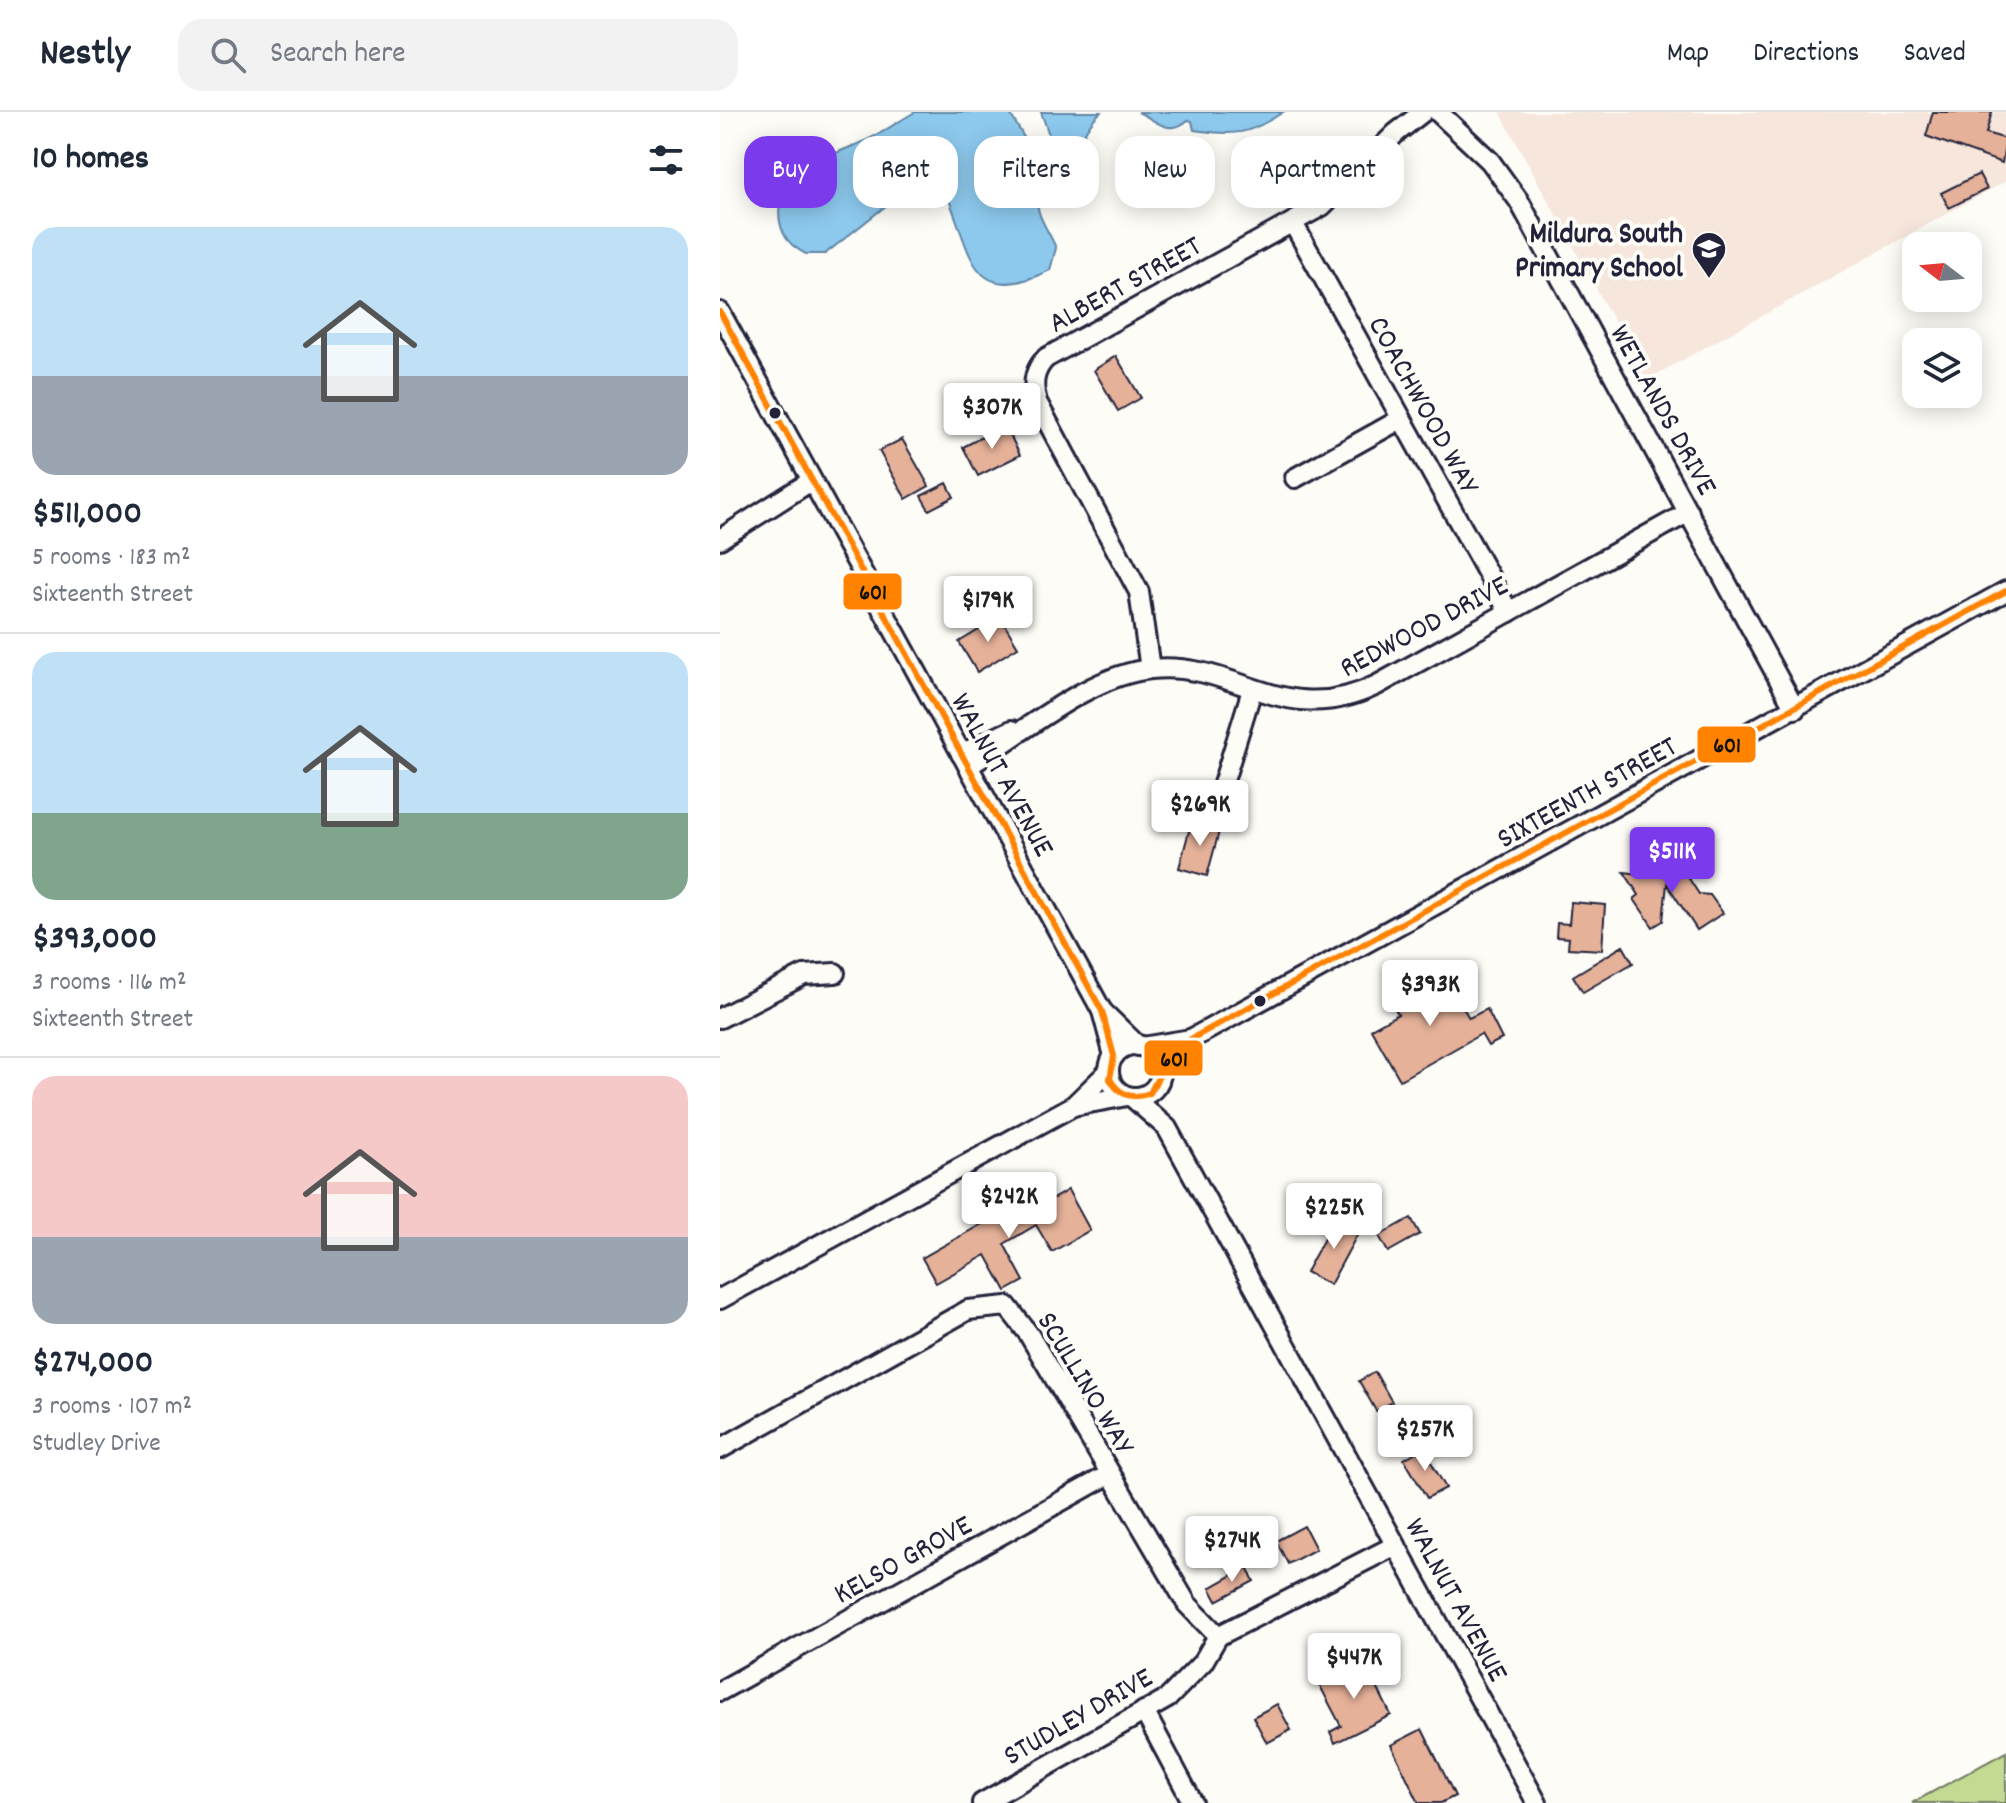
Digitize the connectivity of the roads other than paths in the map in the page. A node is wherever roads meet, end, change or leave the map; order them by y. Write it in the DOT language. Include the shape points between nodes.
graph roads {
  1 [pos="1423,112"];
  2 [pos="1438,112"];
  3 [pos="1293,223"];
  4 [pos="720,312"];
  5 [pos="1401,419"];
  6 [pos="1295,478"];
  7 [pos="814,487"];
  8 [pos="1689,512"];
  9 [pos="725,536"];
  10 [pos="2006,591"];
  11 [pos="1509,612"];
  12 [pos="1150,669"];
  13 [pos="1252,690"];
  14 [pos="1795,709"];
  15 [pos="964,760"];
  16 [pos="1223,784"];
  17 [pos="835,973"];
  18 [pos="1102,1011"];
  19 [pos="720,1018"];
  20 [pos="1191,1039"];
  21 [pos="1140,1046"];
  22 [pos="1111,1064"];
  23 [pos="1158,1080"];
  24 [pos="1130,1097"];
  25 [pos="1073,1106"];
  26 [pos="1167,1128"];
  27 [pos="720,1299"];
  28 [pos="720,1449"];
  29 [pos="1110,1474"];
  30 [pos="1396,1545"];
  31 [pos="1218,1636"];
  32 [pos="720,1691"];
  33 [pos="1144,1711"];
  34 [pos="982,1803"];
  35 [pos="1193,1803"];
  36 [pos="1537,1803"];
  1 -- 3 [label="street, ALBERT STREET" via="1336,194"];
  2 -- 8 [label="street, WETLANDS DRIVE" via="1504,177"];
  3 -- 5 [label="street, COACHWOOD WAY"];
  3 -- 12 [label="street, ALBERT STREET" via="1046,358 1037,371 1037,402 1139,592"];
  4 -- 7 [label="street, WALNUT AVENUE"];
  5 -- 6 [label="street"];
  5 -- 11 [label="street, COACHWOOD WAY"];
  7 -- 9 [label="street"];
  7 -- 15 [label="street, WALNUT AVENUE"];
  8 -- 11 [label="street, REDWOOD DRIVE"];
  8 -- 14 [label="street, WETLANDS DRIVE"];
  10 -- 14 [label="street, SIXTEENTH STREET"];
  11 -- 13 [label="street, REDWOOD DRIVE" via="1345,699 1305,702"];
  12 -- 13 [label="street, REDWOOD DRIVE" via="1185,671"];
  12 -- 15 [label="street, REDWOOD DRIVE" via="1117,677"];
  13 -- 16 [label="street"];
  14 -- 20 [label="street, SIXTEENTH STREET"];
  15 -- 18 [label="street, WALNUT AVENUE"];
  17 -- 19 [label="street" via="804,975"];
  18 -- 21 [label="street, WALNUT AVENUE"];
  18 -- 22 [label="street, WALNUT AVENUE"];
  20 -- 21 [label="street, SIXTEENTH STREET"];
  20 -- 23 [label="street, SIXTEENTH STREET"];
  21 -- 22 [label="street" via="1129,1046"];
  21 -- 23 [label="street" via="1156,1057"];
  22 -- 24 [label="street" via="1114,1087"];
  22 -- 25 [label="street"];
  23 -- 24 [label="street" via="1150,1093"];
  23 -- 26 [label="street, WALNUT AVENUE"];
  24 -- 25 [label="street"];
  24 -- 26 [label="street, WALNUT AVENUE"];
  25 -- 27 [label="street"];
  26 -- 30 [label="street, WALNUT AVENUE"];
  28 -- 29 [label="street, SCULLINO WAY" via="968,1310 1007,1306"];
  29 -- 31 [label="street, SCULLINO WAY" via="1187,1604"];
  29 -- 32 [label="street, KELSO GROVE"];
  30 -- 31 [label="street, STUDLEY DRIVE"];
  30 -- 36 [label="street, WALNUT AVENUE"];
  31 -- 33 [label="street, STUDLEY DRIVE" via="1203,1662 1168,1698"];
  33 -- 34 [label="street, STUDLEY DRIVE"];
  33 -- 35 [label="street"];
}
